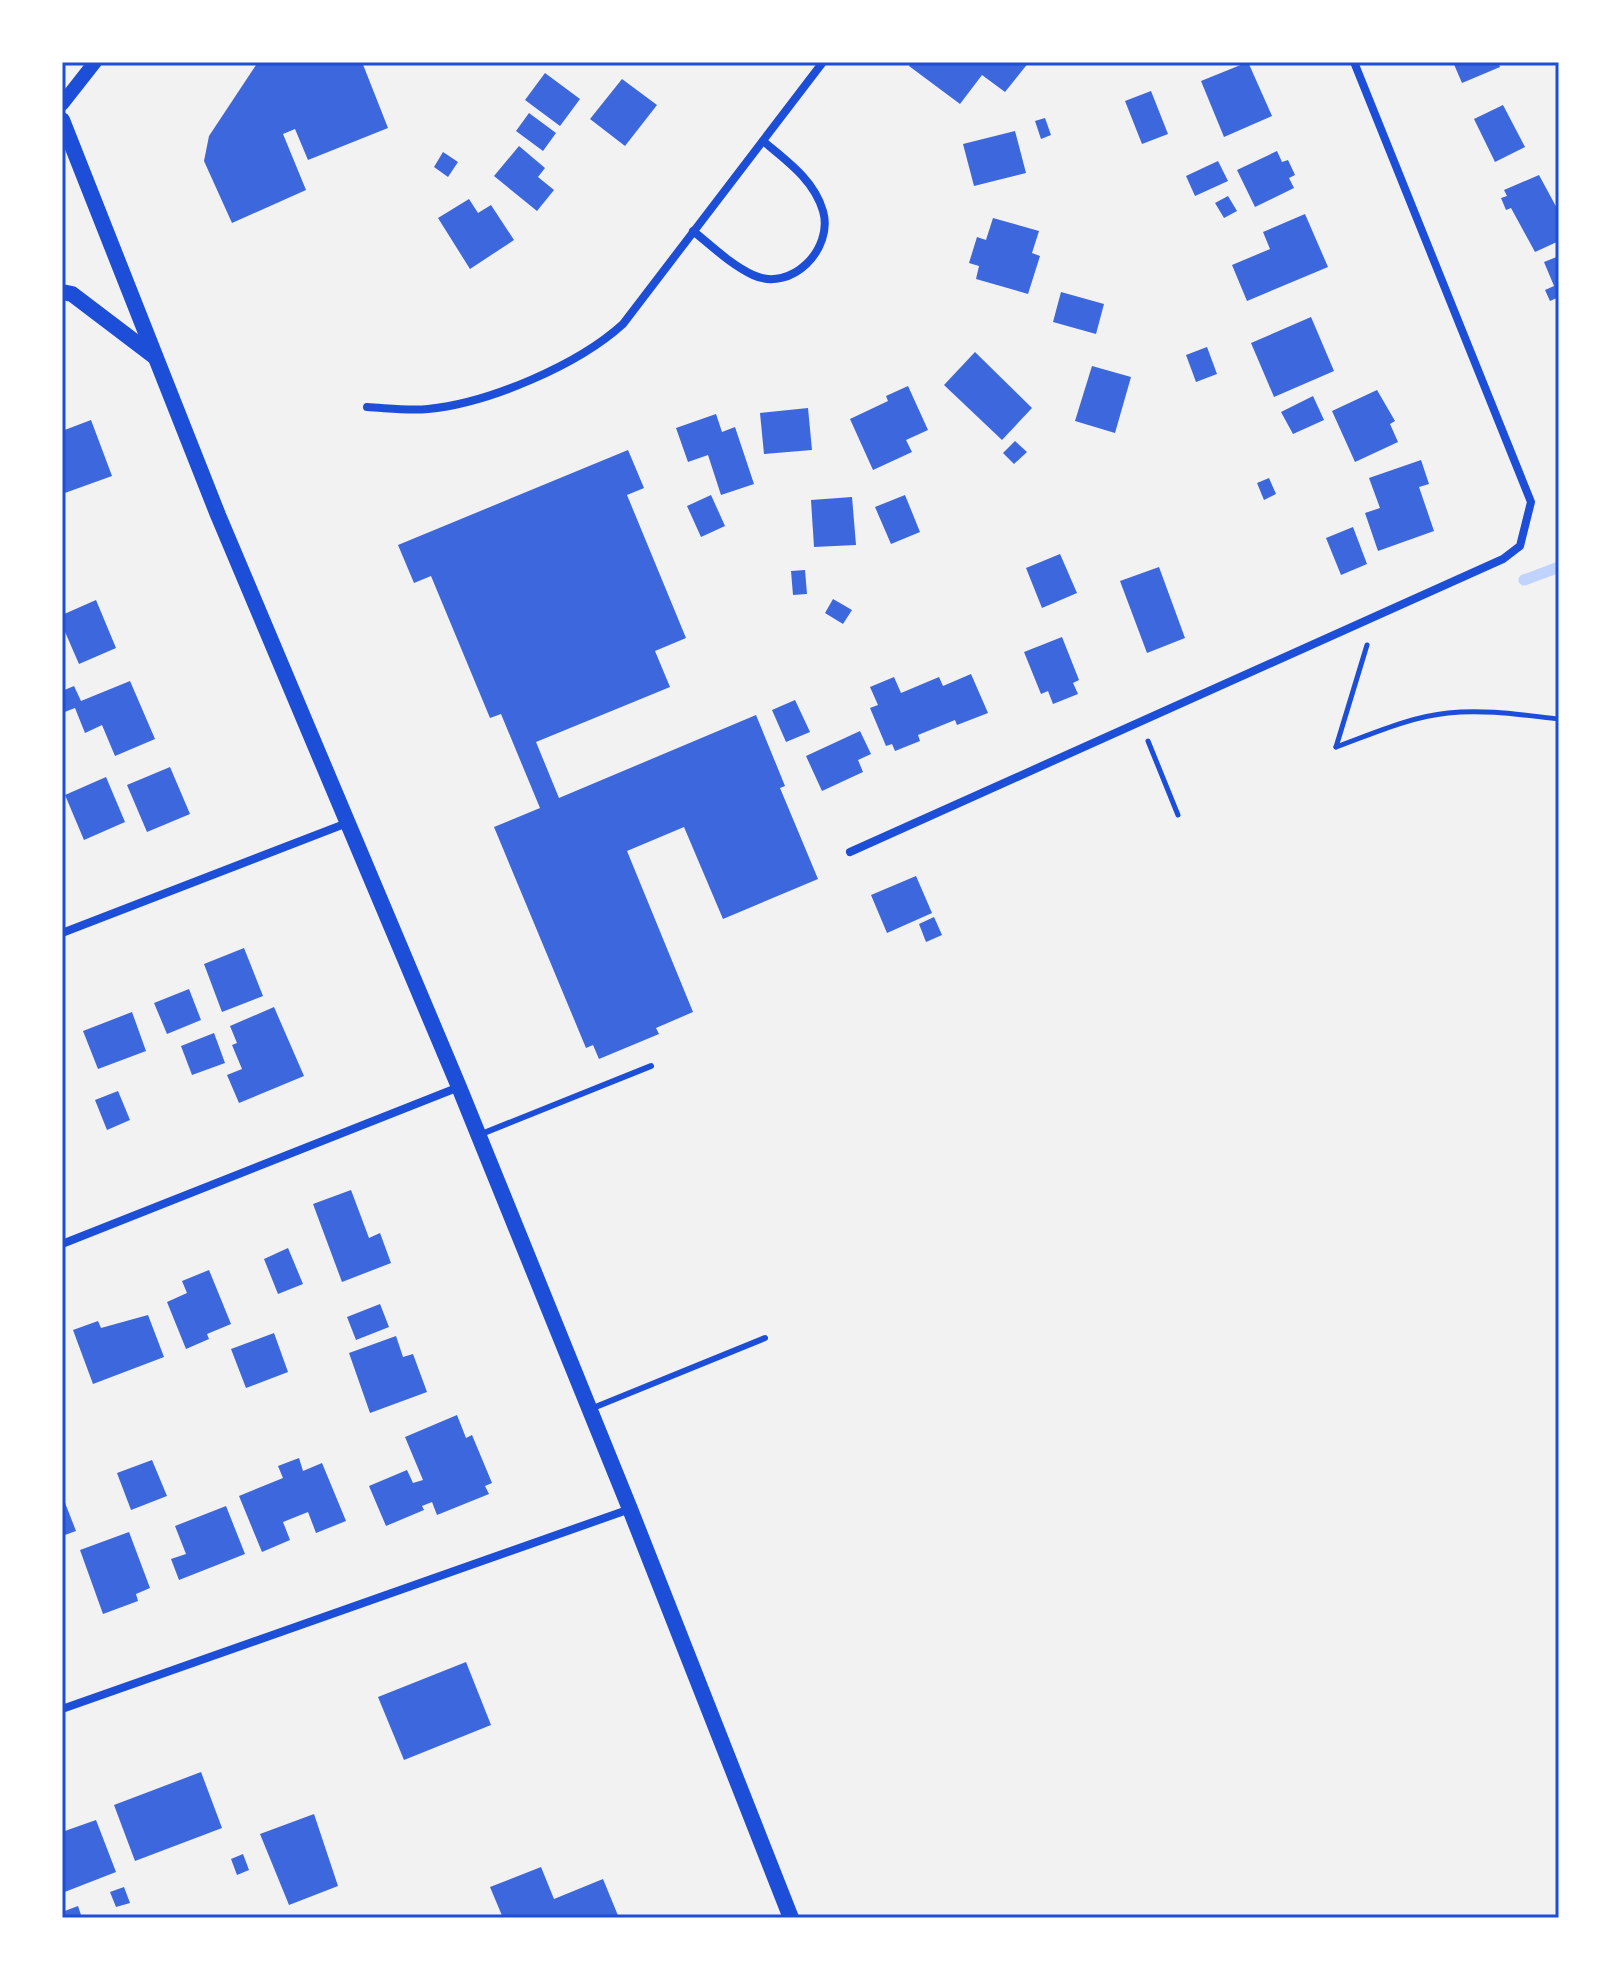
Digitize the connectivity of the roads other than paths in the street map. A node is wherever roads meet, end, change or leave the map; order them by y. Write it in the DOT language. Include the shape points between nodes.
graph roads {
  1 [pos="95,62"];
  2 [pos="823,62"];
  3 [pos="1354,62"];
  4 [pos="62,104"];
  5 [pos="62,120"];
  6 [pos="763,141"];
  7 [pos="693,231"];
  8 [pos="62,292"];
  9 [pos="156,357"];
  10 [pos="367,407"];
  11 [pos="347,823"];
  12 [pos="850,852"];
  13 [pos="62,933"];
  14 [pos="651,1066"];
  15 [pos="459,1087"];
  16 [pos="479,1135"];
  17 [pos="62,1244"];
  18 [pos="765,1338"];
  19 [pos="590,1409"];
  20 [pos="630,1509"];
  21 [pos="62,1709"];
  22 [pos="791,1918"];
  1 -- 4 [label="street"];
  2 -- 6 [label="street"];
  3 -- 12 [label="street" via="1531,502 1520,546 1503,559"];
  5 -- 9 [label="main road"];
  6 -- 7 [label="street"];
  6 -- 7 [label="street" via="799,171 824,213 823,240 810,263 783,279 755,277"];
  7 -- 10 [label="street" via="623,324 575,360 453,405 412,410"];
  8 -- 9 [label="main road" via="72,294"];
  9 -- 11 [label="main road"];
  11 -- 13 [label="street"];
  11 -- 15 [label="main road"];
  14 -- 16 [label="lane"];
  15 -- 16 [label="main road"];
  15 -- 17 [label="street"];
  16 -- 19 [label="main road"];
  18 -- 19 [label="lane"];
  19 -- 20 [label="main road"];
  20 -- 21 [label="street"];
  20 -- 22 [label="main road"];
}
